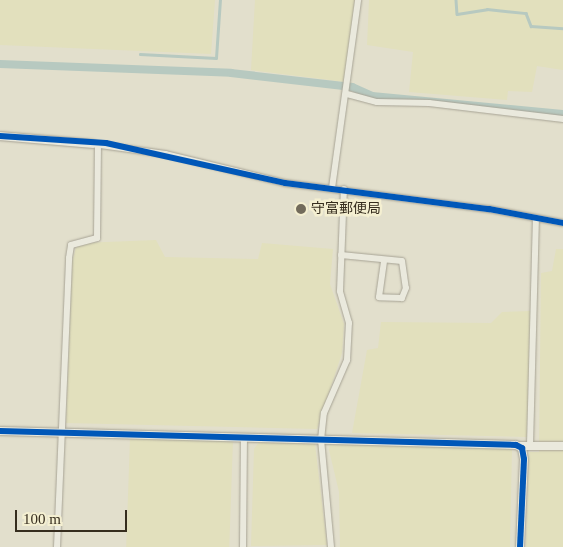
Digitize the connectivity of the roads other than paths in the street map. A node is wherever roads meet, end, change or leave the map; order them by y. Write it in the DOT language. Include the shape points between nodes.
graph roads {
  1 [pos="358,0"];
  2 [pos="347,89"];
  3 [pos="563,119"];
  4 [pos="0,136"];
  5 [pos="96,145"];
  6 [pos="332,188"];
  7 [pos="344,189"];
  8 [pos="536,218"];
  9 [pos="563,224"];
  10 [pos="341,255"];
  11 [pos="384,260"];
  12 [pos="0,431"];
  13 [pos="61,433"];
  14 [pos="237,438"];
  15 [pos="321,440"];
  16 [pos="530,445"];
  17 [pos="520,446"];
  18 [pos="563,446"];
  19 [pos="57,547"];
  20 [pos="243,547"];
  21 [pos="331,547"];
  22 [pos="520,547"];
  1 -- 2 [label="street"];
  2 -- 3 [label="street" via="377,102 429,103"];
  2 -- 6 [label="street"];
  4 -- 5 [label="street"];
  5 -- 6 [label="street" via="165,154 285,183"];
  5 -- 13 [label="street" via="97,238 71,245 69,258"];
  6 -- 7 [label="street"];
  7 -- 8 [label="street"];
  7 -- 10 [label="street"];
  8 -- 9 [label="street"];
  8 -- 16 [label="street"];
  10 -- 11 [label="street"];
  10 -- 15 [label="street" via="340,291 349,323 347,360 324,413"];
  11 -- 11 [label="street" via="403,262 406,288 400,299 379,297"];
  12 -- 13 [label="street"];
  13 -- 14 [label="street"];
  13 -- 19 [label="street"];
  14 -- 15 [label="street"];
  14 -- 20 [label="street"];
  15 -- 17 [label="street"];
  15 -- 21 [label="street"];
  16 -- 17 [label="street"];
  16 -- 18 [label="street"];
  17 -- 22 [label="street"];
}
